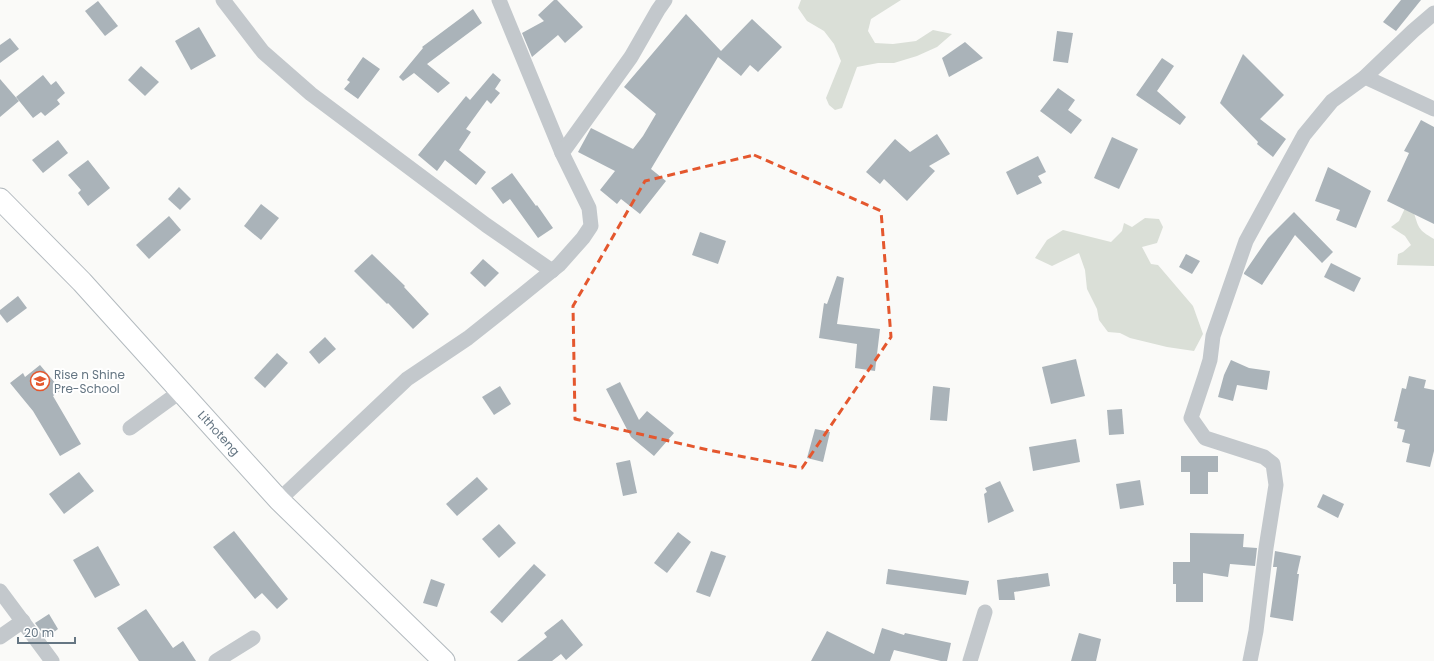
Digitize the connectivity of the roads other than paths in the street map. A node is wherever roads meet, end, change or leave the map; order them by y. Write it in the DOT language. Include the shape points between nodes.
graph roads {
  1 [pos="223,0"];
  2 [pos="499,0"];
  3 [pos="665,0"];
  4 [pos="1434,13"];
  5 [pos="1365,76"];
  6 [pos="1434,109"];
  7 [pos="562,153"];
  8 [pos="0,199"];
  9 [pos="552,271"];
  10 [pos="181,391"];
  11 [pos="130,428"];
  12 [pos="279,500"];
  13 [pos="0,591"];
  14 [pos="985,612"];
  15 [pos="23,621"];
  16 [pos="0,637"];
  17 [pos="253,638"];
  18 [pos="52,661"];
  19 [pos="216,661"];
  20 [pos="444,661"];
  21 [pos="970,661"];
  22 [pos="1250,661"];
  1 -- 9 [label="street" via="263,52 311,94"];
  2 -- 7 [label="street"];
  3 -- 7 [label="street" via="631,57"];
  4 -- 5 [label="street"];
  5 -- 6 [label="street"];
  5 -- 22 [label="street" via="1332,102 1304,135 1246,241 1213,336 1210,360 1190,418 1205,438 1264,457 1273,464 1276,484"];
  7 -- 9 [label="street" via="589,208 591,226"];
  8 -- 10 [label="main road, Lithoteng" via="82,282"];
  9 -- 12 [label="street" via="468,338 406,379"];
  10 -- 11 [label="street"];
  10 -- 12 [label="main road, Lithoteng"];
  12 -- 20 [label="main road, Lithoteng"];
  13 -- 15 [label="street"];
  14 -- 21 [label="street"];
  15 -- 16 [label="street"];
  15 -- 18 [label="street"];
  17 -- 19 [label="street"];
}
